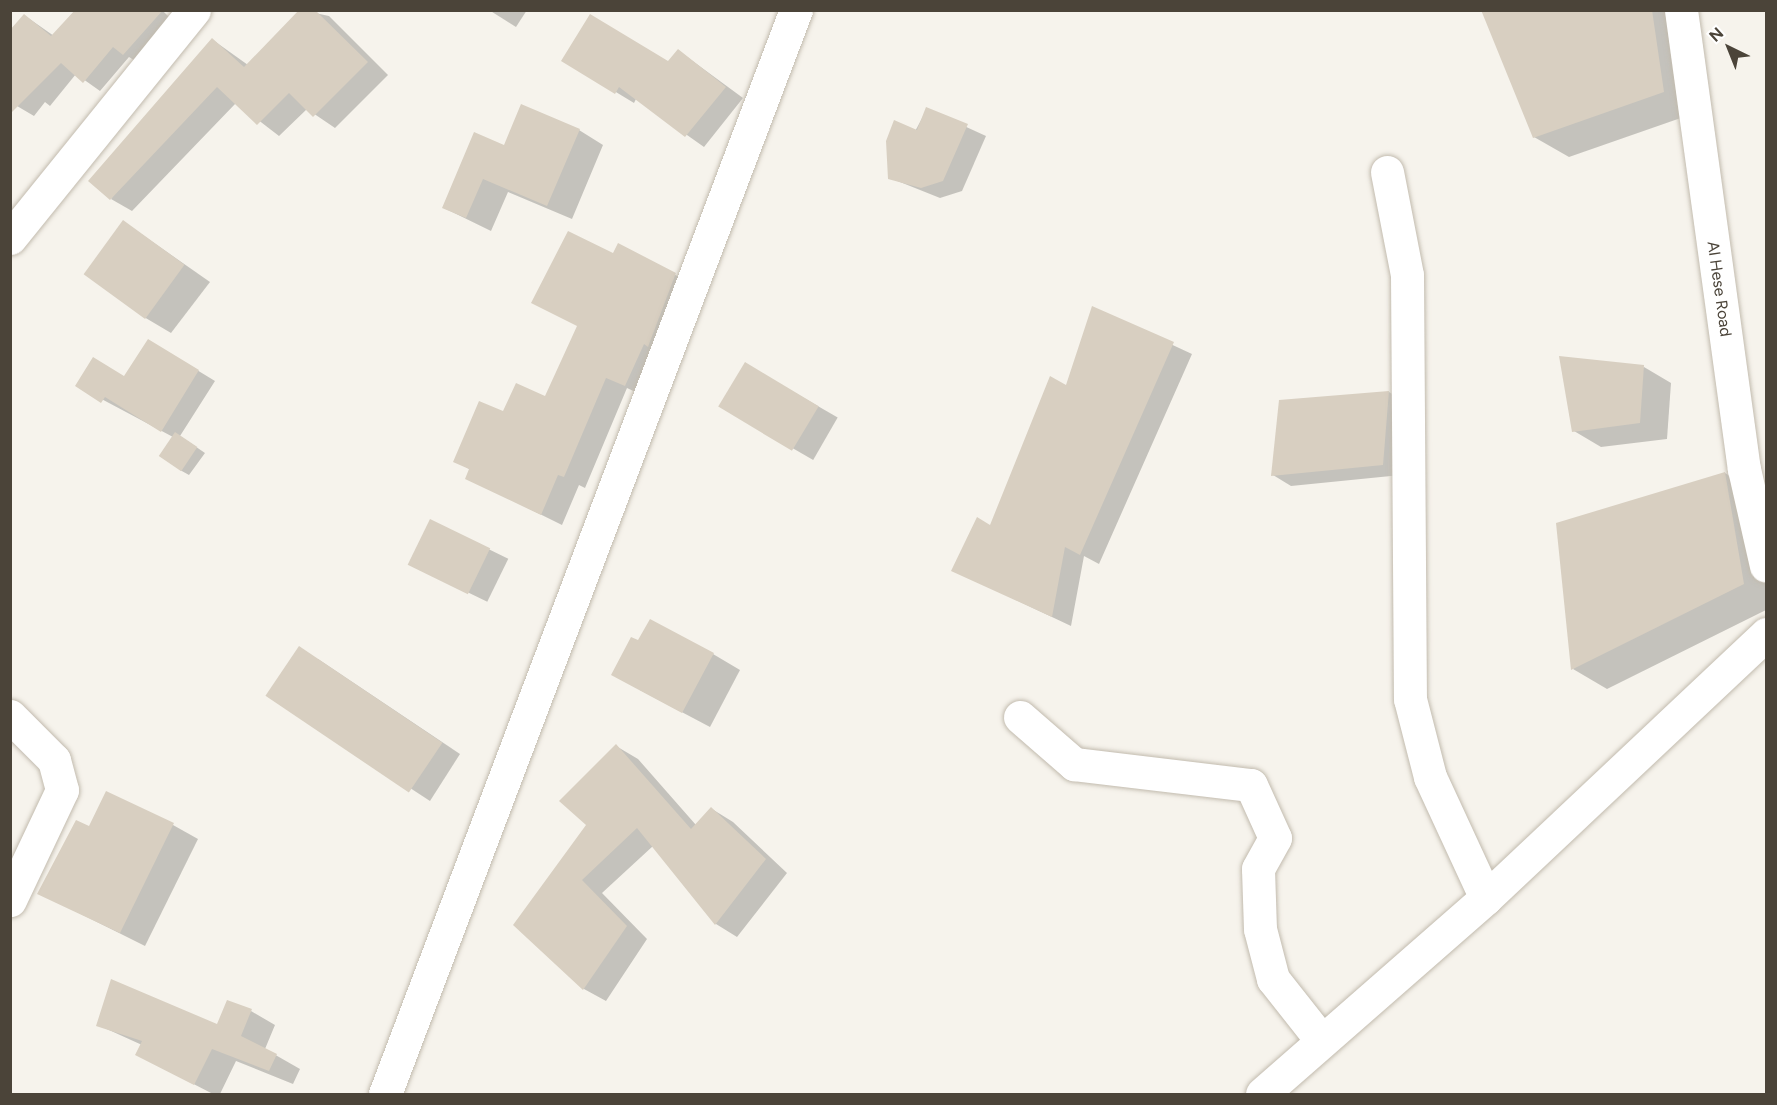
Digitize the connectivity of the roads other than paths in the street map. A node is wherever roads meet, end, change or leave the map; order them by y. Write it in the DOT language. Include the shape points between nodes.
graph roads {
  1 [pos="194,10"];
  2 [pos="796,10"];
  3 [pos="1681,10"];
  4 [pos="1387,172"];
  5 [pos="10,238"];
  6 [pos="1767,566"];
  7 [pos="1767,634"];
  8 [pos="10,716"];
  9 [pos="1020,717"];
  10 [pos="1486,898"];
  11 [pos="10,900"];
  12 [pos="1322,1041"];
  13 [pos="385,1095"];
  14 [pos="1262,1095"];
  1 -- 5 [label="street"];
  2 -- 13 [label="street"];
  3 -- 6 [label="street, Al Hese Road" via="1744,470"];
  4 -- 10 [label="street" via="1407,274 1410,699 1430,777"];
  7 -- 10 [label="street"];
  8 -- 11 [label="street" via="54,760 62,790"];
  9 -- 12 [label="street" via="1074,764 1251,784 1275,838 1258,869 1260,929 1273,979"];
  10 -- 12 [label="street"];
  12 -- 14 [label="street"];
}
